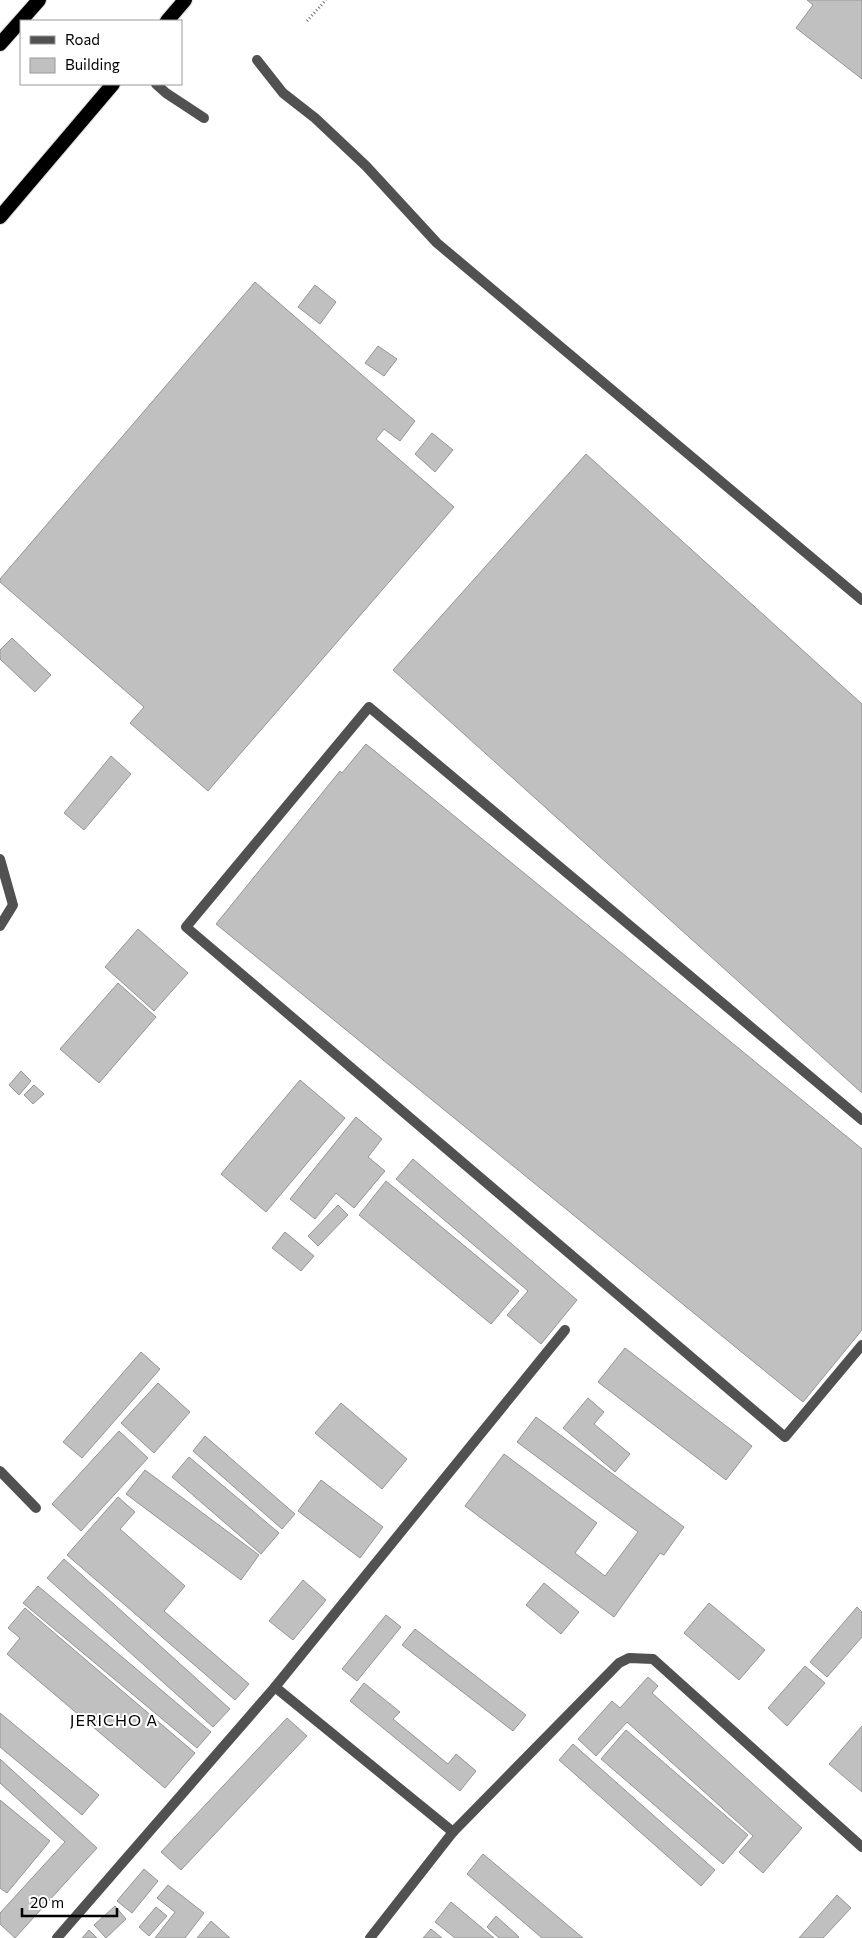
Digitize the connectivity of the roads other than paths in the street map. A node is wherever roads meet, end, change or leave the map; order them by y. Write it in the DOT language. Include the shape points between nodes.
graph roads {
  1 [pos="39,0"];
  2 [pos="185,0"];
  3 [pos="21,20"];
  4 [pos="168,20"];
  5 [pos="20,21"];
  6 [pos="0,44"];
  7 [pos="257,60"];
  8 [pos="112,85"];
  9 [pos="157,85"];
  10 [pos="204,118"];
  11 [pos="0,217"];
  12 [pos="862,600"];
  13 [pos="0,859"];
  14 [pos="0,926"];
  15 [pos="862,1120"];
  16 [pos="565,1330"];
  17 [pos="862,1345"];
  18 [pos="0,1471"];
  19 [pos="36,1508"];
  20 [pos="275,1687"];
  21 [pos="453,1832"];
  22 [pos="862,1847"];
  23 [pos="57,1938"];
  24 [pos="370,1938"];
  1 -- 3 [label="highway"];
  2 -- 4 [label="highway"];
  5 -- 6 [label="highway"];
  7 -- 12 [label="street" via="283,93 366,166 436,243"];
  8 -- 11 [label="highway"];
  9 -- 10 [label="street"];
  13 -- 14 [label="street" via="13,905"];
  15 -- 17 [label="street" via="369,707 186,927 785,1437"];
  16 -- 20 [label="street"];
  18 -- 19 [label="street"];
  20 -- 21 [label="street"];
  20 -- 23 [label="street"];
  21 -- 22 [label="street" via="619,1663 630,1658 653,1659"];
  21 -- 24 [label="street"];
}
